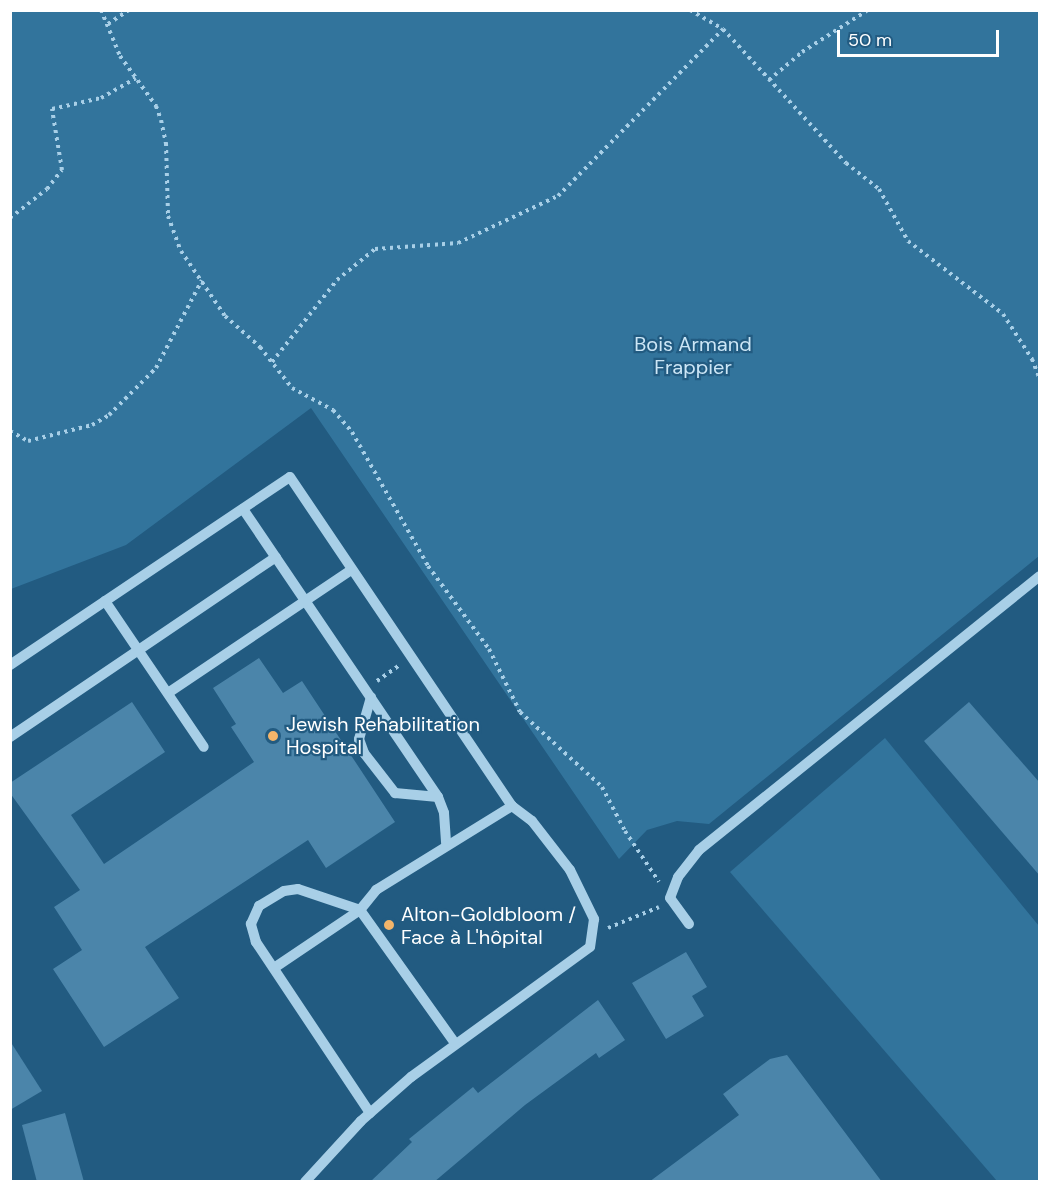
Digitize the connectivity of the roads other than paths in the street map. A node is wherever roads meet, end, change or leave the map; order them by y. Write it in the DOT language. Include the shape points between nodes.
graph roads {
  1 [pos="243,509"];
  2 [pos="276,557"];
  3 [pos="351,570"];
  4 [pos="1040,576"];
  5 [pos="306,600"];
  6 [pos="105,601"];
  7 [pos="139,649"];
  8 [pos="10,665"];
  9 [pos="168,693"];
  10 [pos="368,693"];
  11 [pos="10,737"];
  12 [pos="204,747"];
  13 [pos="438,797"];
  14 [pos="512,806"];
  15 [pos="446,843"];
  16 [pos="360,910"];
  17 [pos="689,924"];
  18 [pos="274,968"];
  19 [pos="454,1042"];
  20 [pos="370,1113"];
  21 [pos="305,1182"];
  1 -- 2 [label="street"];
  1 -- 3 [label="street" via="290,477"];
  1 -- 6 [label="street"];
  2 -- 5 [label="street"];
  2 -- 7 [label="street"];
  3 -- 5 [label="street"];
  3 -- 14 [label="street"];
  4 -- 17 [label="street" via="699,850 678,877 670,898"];
  5 -- 9 [label="street"];
  5 -- 10 [label="street"];
  6 -- 7 [label="street"];
  6 -- 8 [label="street"];
  7 -- 9 [label="street"];
  7 -- 11 [label="street"];
  9 -- 12 [label="street"];
  10 -- 13 [label="street"];
  10 -- 13 [label="street" via="359,739 364,753 395,794"];
  13 -- 15 [label="street" via="444,813"];
  14 -- 15 [label="street" via="458,841"];
  14 -- 19 [label="street" via="532,821 580,884 595,930 590,947"];
  15 -- 16 [label="street" via="376,890"];
  16 -- 18 [label="street"];
  16 -- 18 [label="street" via="298,889 284,891 259,906 251,929"];
  16 -- 19 [label="street"];
  18 -- 20 [label="street"];
  19 -- 20 [label="street"];
  20 -- 21 [label="street"];
}
